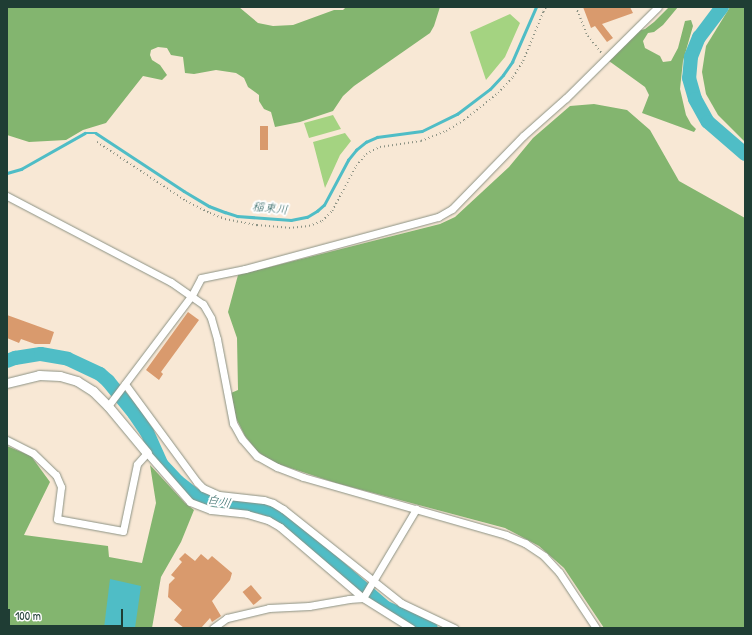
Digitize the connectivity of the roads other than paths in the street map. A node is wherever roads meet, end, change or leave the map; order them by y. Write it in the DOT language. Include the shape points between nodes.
graph roads {
  1 [pos="658,7"];
  2 [pos="7,196"];
  3 [pos="192,295"];
  4 [pos="7,383"];
  5 [pos="125,384"];
  6 [pos="108,406"];
  7 [pos="7,440"];
  8 [pos="147,452"];
  9 [pos="416,509"];
  10 [pos="372,580"];
  11 [pos="363,598"];
  12 [pos="213,628"];
  13 [pos="411,628"];
  14 [pos="454,628"];
  15 [pos="596,628"];
  1 -- 3 [label="street" via="566,98 523,136 452,209 438,217 245,269 205,276 201,278"];
  2 -- 3 [label="street"];
  3 -- 5 [label="street"];
  3 -- 9 [label="street" via="203,304 211,318 233,423 253,452 266,462 303,477"];
  4 -- 6 [label="street" via="39,375 60,376 84,385"];
  5 -- 6 [label="street"];
  5 -- 10 [label="street" via="203,488 219,494 273,503"];
  6 -- 8 [label="street"];
  7 -- 8 [label="street" via="33,453 56,474 61,487 57,519 123,530 137,464"];
  8 -- 11 [label="street" via="190,502 211,510 247,514 268,520 280,527"];
  9 -- 10 [label="street"];
  9 -- 15 [label="street" via="506,535 534,548 560,572"];
  10 -- 11 [label="street"];
  10 -- 14 [label="street" via="401,604"];
  11 -- 12 [label="street" via="349,598 309,606 269,608 227,618"];
  11 -- 13 [label="street"];
}
